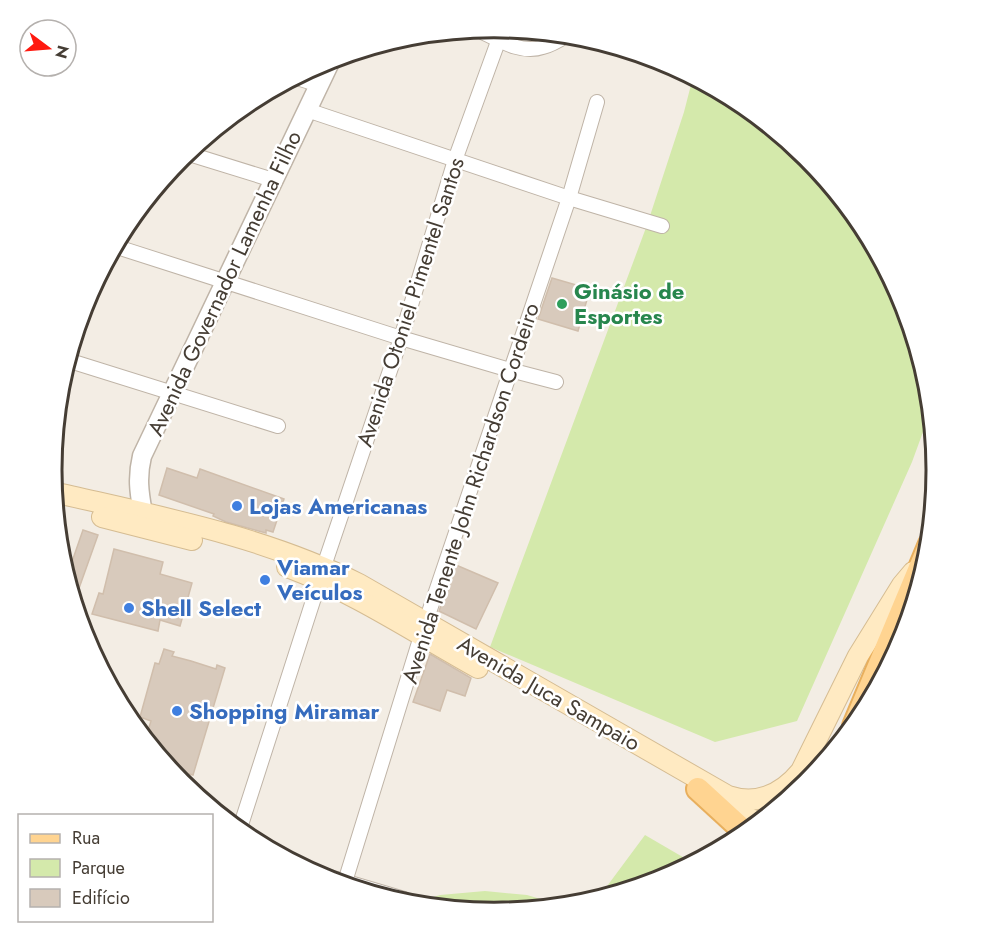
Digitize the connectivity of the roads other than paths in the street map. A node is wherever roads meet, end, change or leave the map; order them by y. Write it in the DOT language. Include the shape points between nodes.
graph roads {
  1 [pos="499,39"];
  2 [pos="554,42"];
  3 [pos="326,71"];
  4 [pos="306,81"];
  5 [pos="319,85"];
  6 [pos="597,102"];
  7 [pos="307,110"];
  8 [pos="197,156"];
  9 [pos="455,160"];
  10 [pos="273,180"];
  11 [pos="569,198"];
  12 [pos="662,226"];
  13 [pos="122,249"];
  14 [pos="226,282"];
  15 [pos="401,338"];
  16 [pos="75,363"];
  17 [pos="510,370"];
  18 [pos="556,381"];
  19 [pos="172,393"];
  20 [pos="278,426"];
  21 [pos="62,494"];
  22 [pos="63,506"];
  23 [pos="143,513"];
  24 [pos="915,567"];
  25 [pos="322,573"];
  26 [pos="906,603"];
  27 [pos="423,629"];
  28 [pos="878,668"];
  29 [pos="698,789"];
  30 [pos="749,819"];
  31 [pos="242,821"];
  32 [pos="739,826"];
  33 [pos="346,877"];
  1 -- 2 [label="street" via="529,50"];
  1 -- 9 [label="street, Avenida Otoniel Pimentel Santos"];
  3 -- 5 [label="street, Avenida Governador Lamenha Filho"];
  4 -- 5 [label="street"];
  5 -- 7 [label="street, Avenida Governador Lamenha Filho"];
  6 -- 11 [label="street, Avenida Tenente John Richardson Cordeiro"];
  7 -- 9 [label="street"];
  7 -- 10 [label="street, Avenida Governador Lamenha Filho"];
  8 -- 10 [label="street"];
  9 -- 11 [label="street"];
  9 -- 15 [label="street, Avenida Otoniel Pimentel Santos"];
  10 -- 14 [label="street, Avenida Governador Lamenha Filho"];
  11 -- 12 [label="street"];
  11 -- 17 [label="street, Avenida Tenente John Richardson Cordeiro"];
  13 -- 14 [label="street"];
  14 -- 15 [label="street"];
  14 -- 19 [label="street, Avenida Governador Lamenha Filho"];
  15 -- 17 [label="street"];
  15 -- 25 [label="street, Avenida Otoniel Pimentel Santos"];
  16 -- 19 [label="street"];
  17 -- 18 [label="street"];
  17 -- 27 [label="street, Avenida Tenente John Richardson Cordeiro"];
  19 -- 20 [label="street"];
  19 -- 23 [label="street, Avenida Governador Lamenha Filho" via="142,456 138,491"];
  21 -- 23 [label="main road, Avenida Juca Sampaio"];
  22 -- 25 [label="main road, Avenida Juca Sampaio"];
  23 -- 25 [label="main road, Avenida Juca Sampaio" via="244,539"];
  24 -- 27 [label="main road, Avenida Juca Sampaio" via="858,656 801,771 779,792 759,798 739,800 728,796"];
  25 -- 27 [label="main road, Avenida Juca Sampaio" via="359,584"];
  25 -- 31 [label="street, Avenida Otoniel Pimentel Santos"];
  26 -- 28 [label="main road"];
  27 -- 29 [label="main road, Avenida Juca Sampaio"];
  27 -- 33 [label="street, Avenida Tenente John Richardson Cordeiro"];
  29 -- 30 [label="main road, Avenida Juca Sampaio"];
  29 -- 32 [label="main road"];
}
